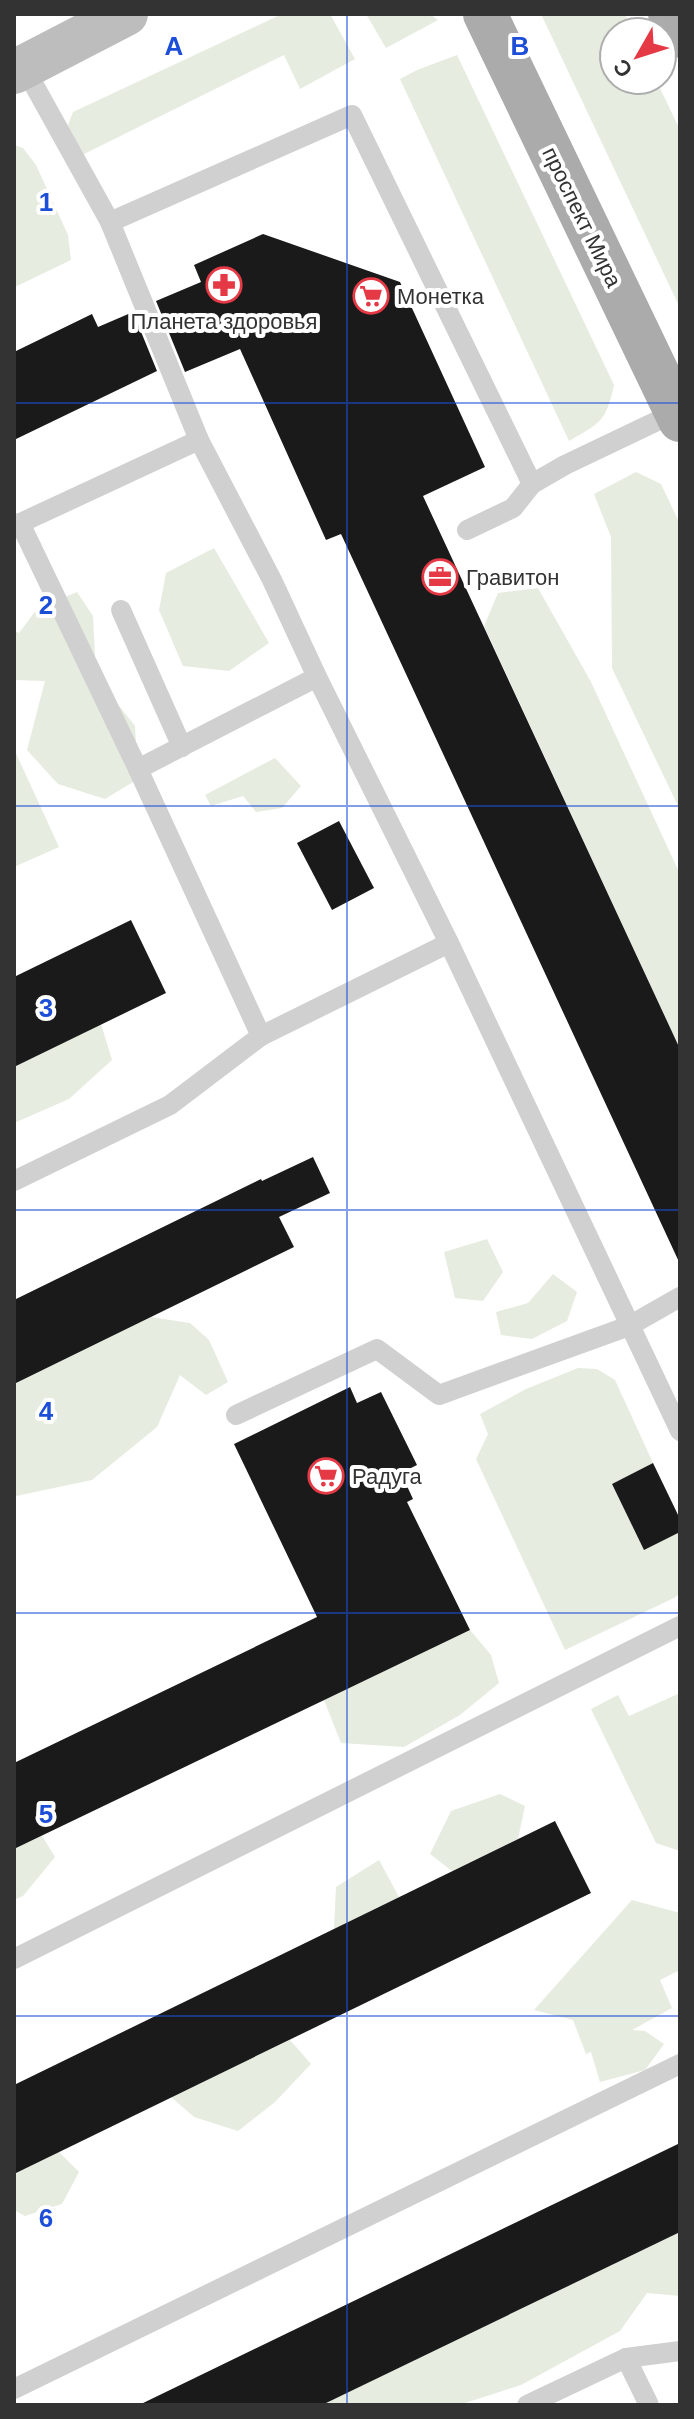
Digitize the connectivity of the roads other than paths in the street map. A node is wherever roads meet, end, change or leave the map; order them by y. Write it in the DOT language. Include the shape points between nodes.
graph roads {
  1 [pos="485,14"];
  2 [pos="670,14"];
  3 [pos="100,20"];
  4 [pos="680,36"];
  5 [pos="19,69"];
  6 [pos="110,222"];
  7 [pos="678,416"];
  8 [pos="199,440"];
  9 [pos="532,484"];
  10 [pos="17,525"];
  11 [pos="467,530"];
  12 [pos="121,610"];
  13 [pos="317,677"];
  14 [pos="182,747"];
  15 [pos="138,769"];
  16 [pos="449,943"];
  17 [pos="261,1036"];
  18 [pos="14,1181"];
  19 [pos="680,1297"];
  20 [pos="629,1326"];
  21 [pos="236,1415"];
  22 [pos="680,1431"];
  23 [pos="680,1626"];
  24 [pos="14,1959"];
  25 [pos="680,2064"];
  26 [pos="680,2351"];
  27 [pos="626,2358"];
  28 [pos="14,2389"];
  29 [pos="527,2405"];
  30 [pos="649,2405"];
  1 -- 7 [label="main road, проспект Мира"];
  2 -- 4 [label="main road"];
  3 -- 5 [label="street"];
  5 -- 6 [label="lane"];
  6 -- 8 [label="lane"];
  6 -- 9 [label="lane" via="352,115"];
  7 -- 9 [label="lane"];
  8 -- 10 [label="lane"];
  8 -- 13 [label="lane"];
  9 -- 11 [label="lane" via="513,508"];
  10 -- 15 [label="lane"];
  12 -- 14 [label="lane"];
  13 -- 14 [label="lane"];
  13 -- 16 [label="lane"];
  14 -- 15 [label="lane"];
  15 -- 17 [label="lane"];
  16 -- 17 [label="lane"];
  16 -- 20 [label="lane"];
  17 -- 18 [label="lane" via="170,1105"];
  19 -- 20 [label="lane"];
  20 -- 21 [label="lane" via="439,1395 377,1349"];
  20 -- 22 [label="lane"];
  23 -- 24 [label="lane"];
  25 -- 28 [label="lane"];
  26 -- 27 [label="lane"];
  27 -- 29 [label="lane"];
  27 -- 30 [label="lane"];
}
